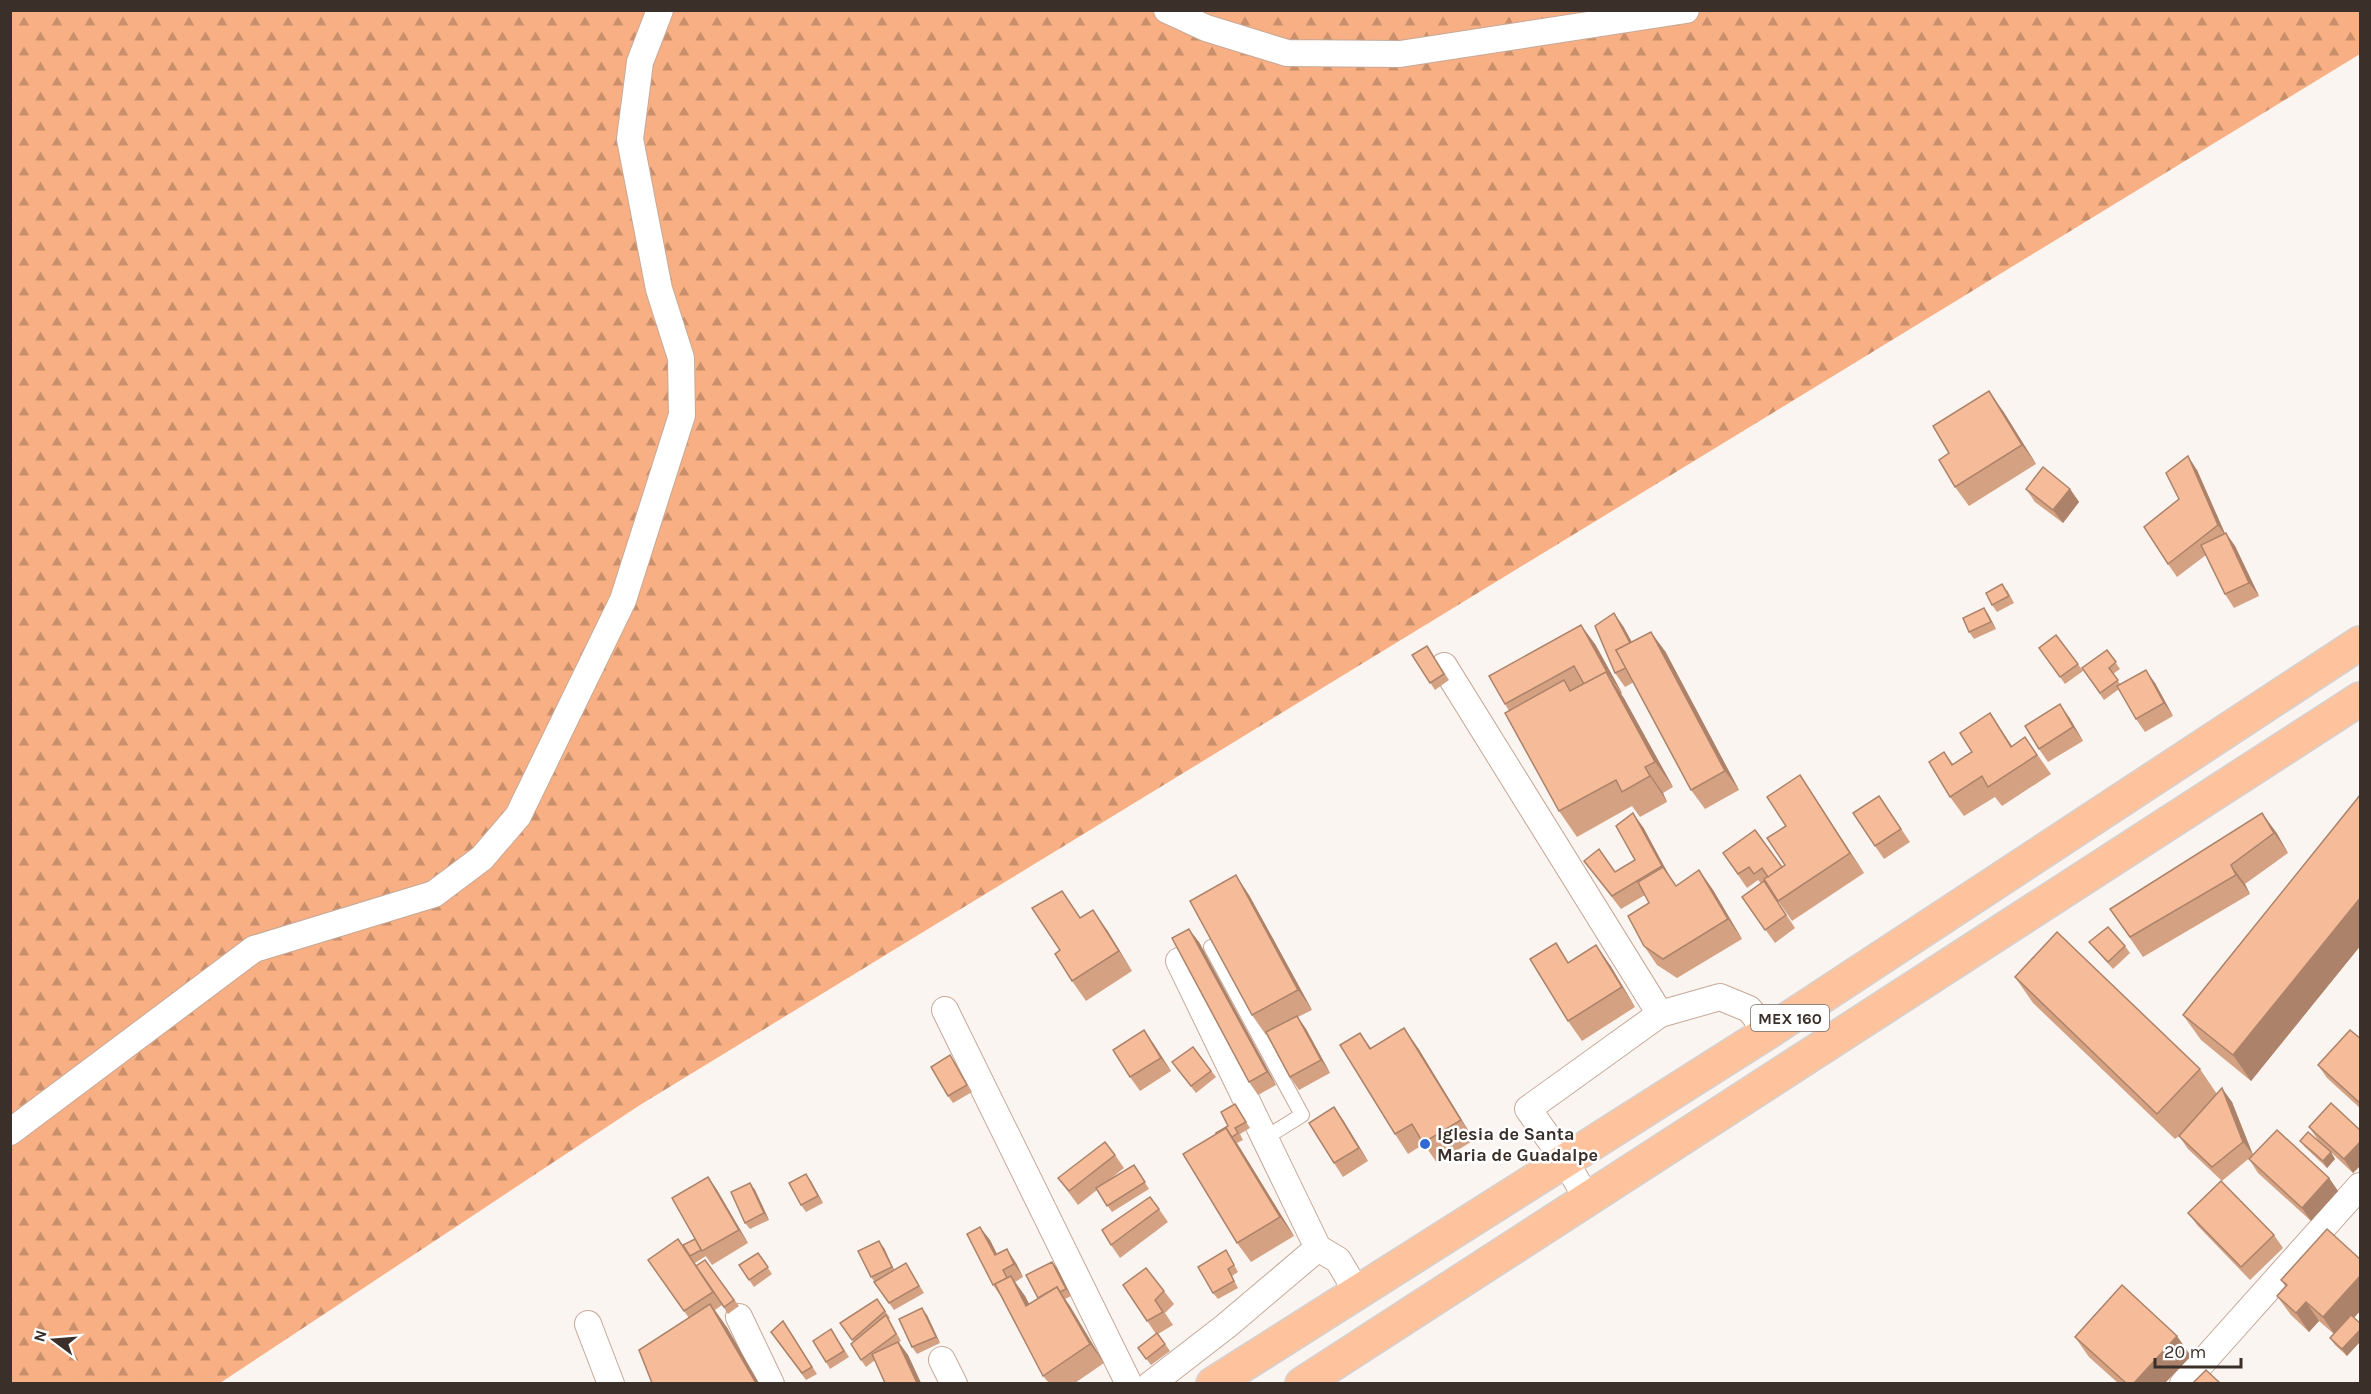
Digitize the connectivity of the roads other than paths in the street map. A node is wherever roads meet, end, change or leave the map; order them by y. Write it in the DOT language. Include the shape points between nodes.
graph roads {
  1 [pos="660,10"];
  2 [pos="1167,10"];
  3 [pos="1686,10"];
  4 [pos="2361,643"];
  5 [pos="1444,666"];
  6 [pos="2361,699"];
  7 [pos="1210,947"];
  8 [pos="1179,961"];
  9 [pos="945,1010"];
  10 [pos="1660,1014"];
  11 [pos="1768,1032"];
  12 [pos="10,1132"];
  13 [pos="1265,1138"];
  14 [pos="1565,1161"];
  15 [pos="2361,1186"];
  16 [pos="1588,1200"];
  17 [pos="1318,1248"];
  18 [pos="1357,1292"];
  19 [pos="739,1317"];
  20 [pos="588,1324"];
  21 [pos="942,1360"];
  22 [pos="611,1383"];
  23 [pos="771,1383"];
  24 [pos="954,1383"];
  25 [pos="1129,1383"];
  26 [pos="1152,1383"];
  27 [pos="1213,1383"];
  28 [pos="1302,1383"];
  29 [pos="2183,1383"];
  1 -- 12 [label="street" via="640,62 630,139 659,289 681,358 682,415 623,600 518,816 483,858 434,894 254,949"];
  2 -- 3 [label="street" via="1206,28 1287,53 1389,54"];
  4 -- 11 [label="main road, MEX 160"];
  5 -- 10 [label="street"];
  6 -- 16 [label="main road, MEX 160"];
  7 -- 13 [label="lane" via="1302,1115"];
  8 -- 13 [label="street"];
  9 -- 25 [label="street"];
  10 -- 11 [label="street" via="1720,997 1749,1009"];
  10 -- 14 [label="street" via="1528,1109"];
  11 -- 14 [label="main road, MEX 160"];
  13 -- 17 [label="street"];
  14 -- 16 [label="street"];
  14 -- 18 [label="main road, MEX 160"];
  15 -- 29 [label="street"];
  16 -- 28 [label="main road, MEX 160"];
  17 -- 18 [label="street" via="1338,1260"];
  17 -- 26 [label="street"];
  18 -- 27 [label="main road, MEX 160"];
  19 -- 23 [label="street"];
  20 -- 22 [label="street"];
  21 -- 24 [label="street"];
}
